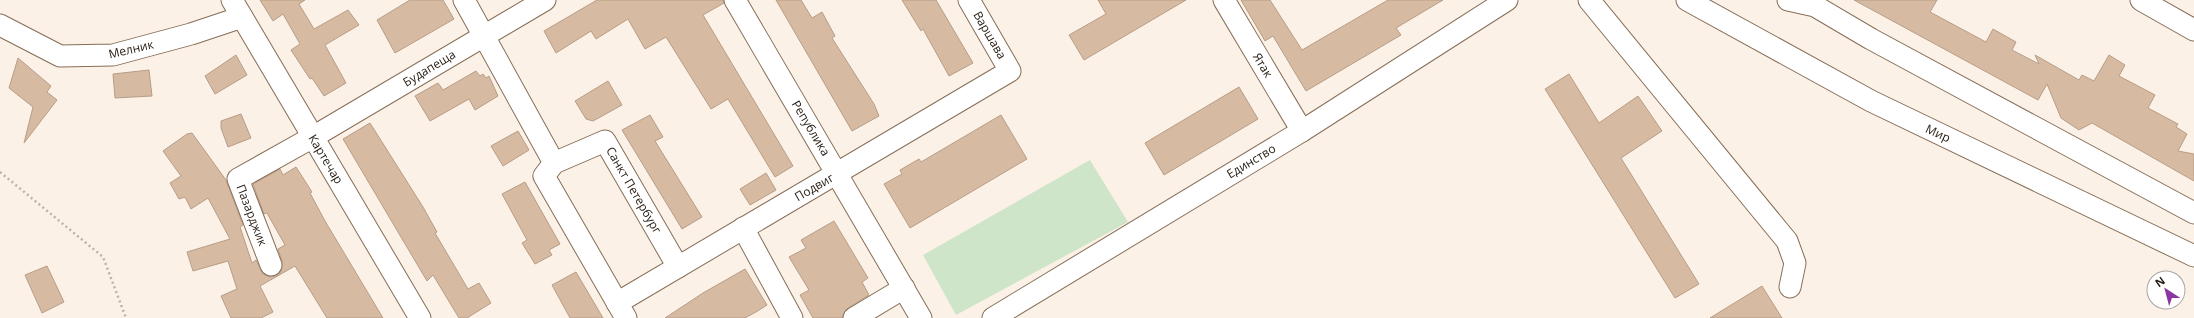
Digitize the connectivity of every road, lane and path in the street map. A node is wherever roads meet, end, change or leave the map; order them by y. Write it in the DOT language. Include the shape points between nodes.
graph roads {
  1 [pos="464,0"];
  2 [pos="545,0"];
  3 [pos="735,0"];
  4 [pos="969,0"];
  5 [pos="1224,0"];
  6 [pos="1507,0"];
  7 [pos="1589,0"];
  8 [pos="1687,0"];
  9 [pos="1788,0"];
  10 [pos="2141,0"];
  11 [pos="237,8"];
  12 [pos="0,25"];
  13 [pos="2194,30"];
  14 [pos="485,35"];
  15 [pos="1010,71"];
  16 [pos="1302,130"];
  17 [pos="313,138"];
  18 [pos="554,163"];
  19 [pos="0,172"];
  20 [pos="837,173"];
  21 [pos="2194,213"];
  22 [pos="743,228"];
  23 [pos="2194,256"];
  24 [pos="271,264"];
  25 [pos="678,267"];
  26 [pos="1790,287"];
  27 [pos="904,288"];
  28 [pos="621,310"];
  29 [pos="126,318"];
  30 [pos="420,318"];
  31 [pos="792,318"];
  32 [pos="854,318"];
  33 [pos="921,318"];
  34 [pos="993,318"];
  1 -- 14 [label="street"];
  2 -- 14 [label="street, Будапеща"];
  3 -- 20 [label="street, Република"];
  4 -- 15 [label="street, Варшава"];
  5 -- 16 [label="street, Ятак"];
  6 -- 16 [label="street, Единство"];
  7 -- 26 [label="street" via="1787,241 1796,263"];
  8 -- 23 [label="street, Мир" via="1871,101"];
  9 -- 21 [label="street" via="1815,6 1871,39"];
  10 -- 13 [label="street"];
  11 -- 12 [label="street, Мелник" via="191,34 113,55 60,56"];
  11 -- 17 [label="street, Картечар"];
  14 -- 17 [label="street, Будапеща"];
  14 -- 18 [label="street"];
  15 -- 20 [label="street, Подвиг"];
  16 -- 34 [label="street, Единство"];
  17 -- 24 [label="street, Пазарджик" via="238,179"];
  17 -- 30 [label="street, Картечар"];
  18 -- 25 [label="street, Санкт Петербург" via="605,140"];
  18 -- 28 [label="street" via="544,176"];
  19 -- 29 [label="path" via="103,257"];
  20 -- 22 [label="street, Подвиг"];
  20 -- 27 [label="street, Република"];
  22 -- 25 [label="street, Подвиг"];
  22 -- 31 [label="street"];
  25 -- 28 [label="street, Подвиг"];
  27 -- 32 [label="street"];
  27 -- 33 [label="street, Република"];
}
